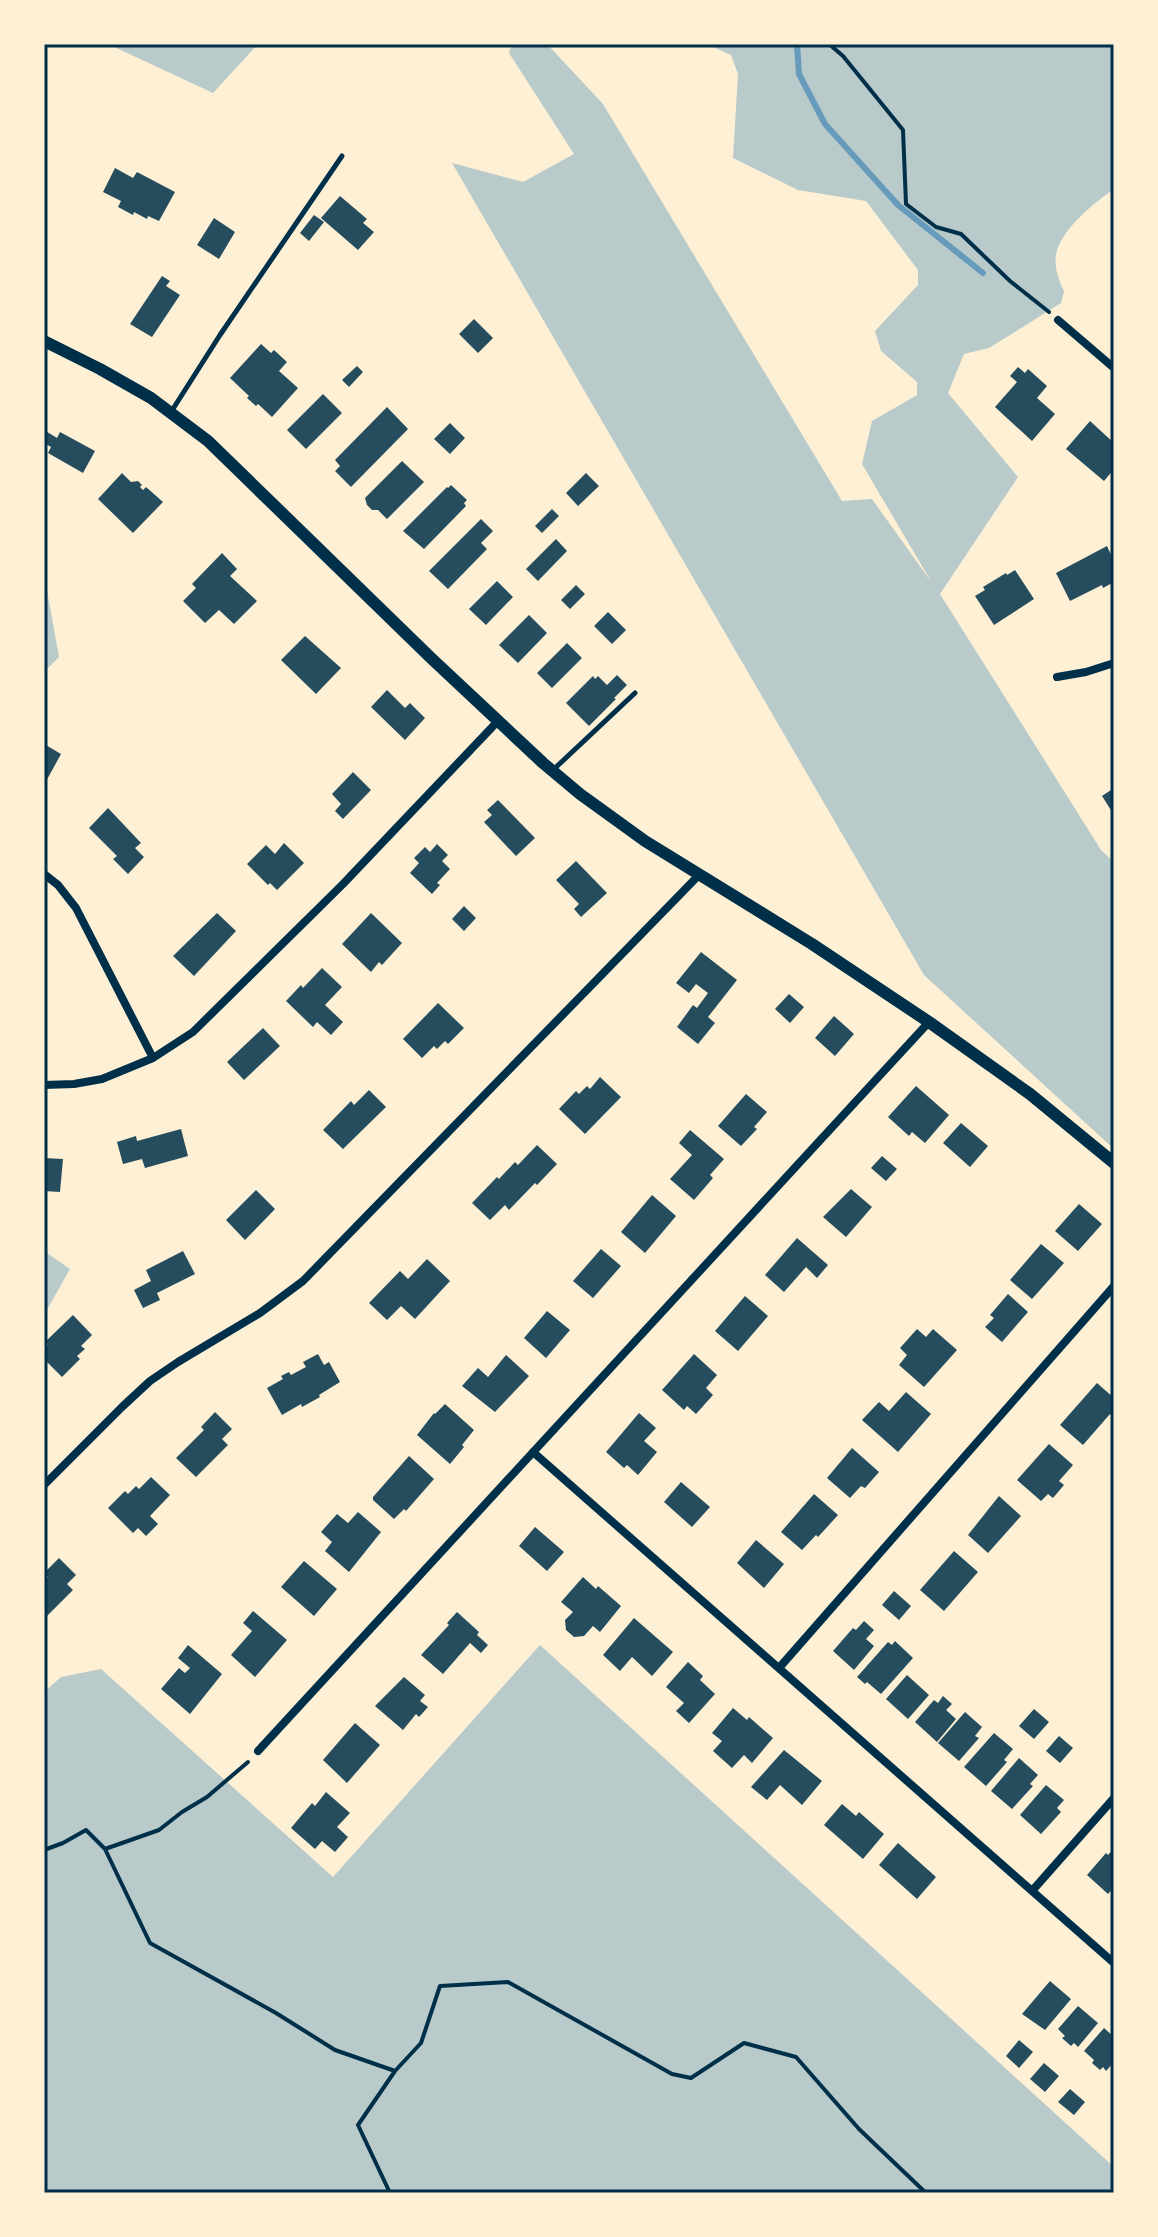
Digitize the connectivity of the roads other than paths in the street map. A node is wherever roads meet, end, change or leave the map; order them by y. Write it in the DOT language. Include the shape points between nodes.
graph roads {
  1 [pos="342,156"];
  2 [pos="1058,320"];
  3 [pos="44,341"];
  4 [pos="1114,368"];
  5 [pos="171,413"];
  6 [pos="1114,663"];
  7 [pos="1057,677"];
  8 [pos="635,693"];
  9 [pos="498,721"];
  10 [pos="553,771"];
  11 [pos="44,874"];
  12 [pos="699,875"];
  13 [pos="929,1022"];
  14 [pos="153,1058"];
  15 [pos="44,1085"];
  16 [pos="1114,1163"];
  17 [pos="1114,1286"];
  18 [pos="533,1452"];
  19 [pos="44,1485"];
  20 [pos="779,1668"];
  21 [pos="258,1751"];
  22 [pos="1114,1798"];
  23 [pos="1032,1891"];
  24 [pos="1114,1963"];
  1 -- 5 [label="lane"];
  2 -- 4 [label="street"];
  3 -- 5 [label="street"];
  5 -- 9 [label="street" via="228,458"];
  6 -- 7 [label="street"];
  8 -- 10 [label="lane"];
  9 -- 10 [label="street"];
  9 -- 14 [label="street" via="193,1032"];
  10 -- 12 [label="street"];
  11 -- 14 [label="street" via="76,908"];
  12 -- 13 [label="street"];
  12 -- 19 [label="street" via="303,1281 150,1381"];
  13 -- 16 [label="street"];
  13 -- 18 [label="street"];
  14 -- 15 [label="street" via="102,1079"];
  17 -- 20 [label="street"];
  18 -- 20 [label="street"];
  18 -- 21 [label="street"];
  20 -- 23 [label="street"];
  22 -- 23 [label="street"];
  23 -- 24 [label="street"];
}
